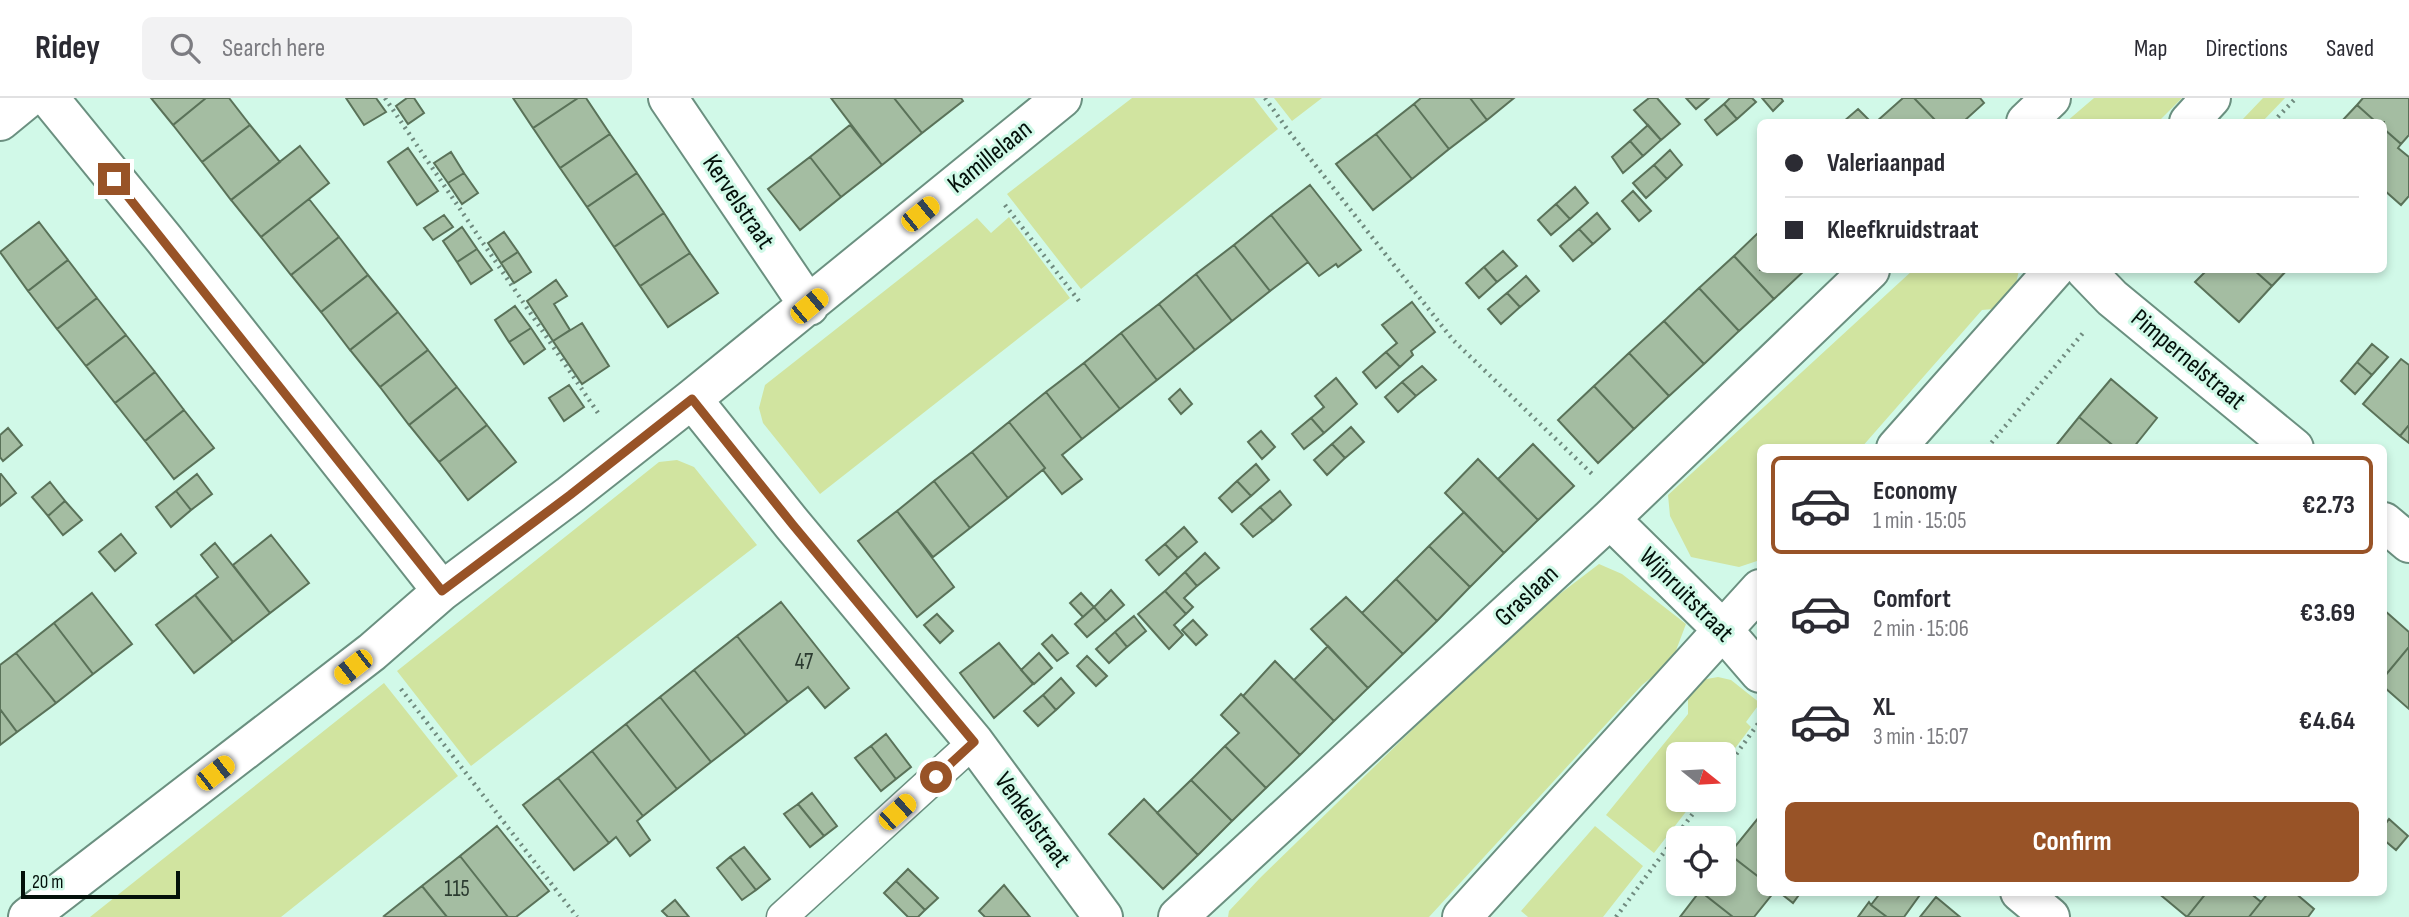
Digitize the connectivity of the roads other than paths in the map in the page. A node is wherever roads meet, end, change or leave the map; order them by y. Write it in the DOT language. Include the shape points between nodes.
graph roads {
  1 [pos="28,98"];
  2 [pos="48,98"];
  3 [pos="668,98"];
  4 [pos="1062,98"];
  5 [pos="2051,98"];
  6 [pos="2211,98"];
  7 [pos="2029,119"];
  8 [pos="2192,119"];
  9 [pos="0,121"];
  10 [pos="1867,273"];
  11 [pos="2051,273"];
  12 [pos="2088,273"];
  13 [pos="809,306"];
  14 [pos="692,399"];
  15 [pos="1900,444"];
  16 [pos="2289,444"];
  17 [pos="1617,512"];
  18 [pos="2387,525"];
  19 [pos="2409,543"];
  20 [pos="442,591"];
  21 [pos="1757,592"];
  22 [pos="1722,629"];
  23 [pos="1757,670"];
  24 [pos="974,742"];
  25 [pos="2025,896"];
  26 [pos="28,917"];
  27 [pos="782,917"];
  28 [pos="1103,917"];
  29 [pos="1178,917"];
  30 [pos="1462,917"];
  31 [pos="2050,917"];
  1 -- 9 [label="street"];
  2 -- 20 [label="street"];
  3 -- 13 [label="street, Kervelstraat"];
  4 -- 13 [label="street, Kamillelaan"];
  5 -- 7 [label="street"];
  6 -- 8 [label="street"];
  10 -- 17 [label="street, Graslaan"];
  11 -- 15 [label="street"];
  12 -- 16 [label="street, Pimpernelstraat"];
  13 -- 14 [label="street, Kamillelaan"];
  14 -- 20 [label="street, Kamillelaan"];
  14 -- 24 [label="street, Venkelstraat"];
  17 -- 22 [label="street, Wijnruitstraat"];
  17 -- 29 [label="street, Graslaan"];
  18 -- 19 [label="street"];
  20 -- 26 [label="street, Kamillelaan" via="372,652"];
  21 -- 22 [label="street"];
  22 -- 23 [label="street, Wijnruitstraat"];
  22 -- 30 [label="street"];
  24 -- 27 [label="lane"];
  24 -- 28 [label="street, Venkelstraat"];
  25 -- 31 [label="street"];
}
